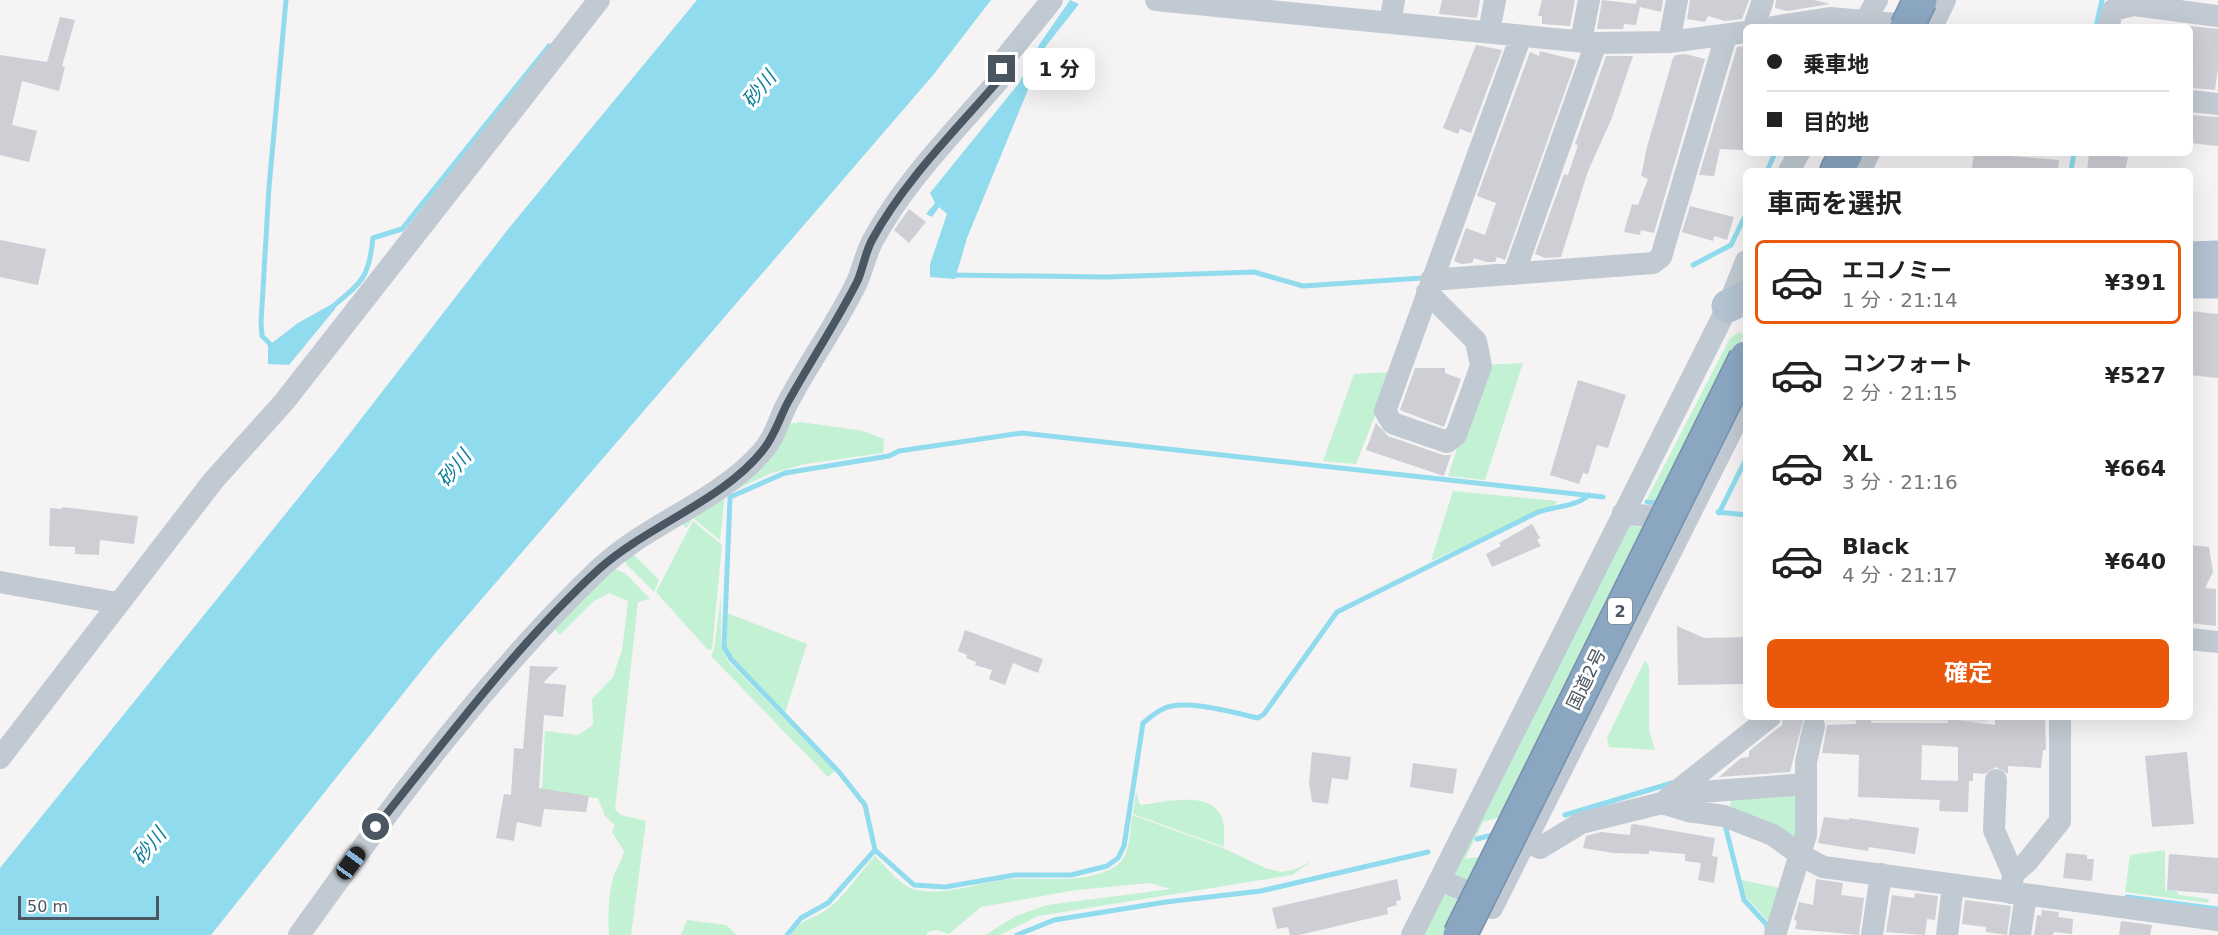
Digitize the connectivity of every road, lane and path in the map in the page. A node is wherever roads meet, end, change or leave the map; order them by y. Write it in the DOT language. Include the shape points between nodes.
graph roads {
  1 [pos="599,0"];
  2 [pos="1052,0"];
  3 [pos="1156,0"];
  4 [pos="1394,0"];
  5 [pos="1495,0"];
  6 [pos="1589,0"];
  7 [pos="1677,0"];
  8 [pos="1763,0"];
  9 [pos="1877,0"];
  10 [pos="1920,0"];
  11 [pos="1945,0"];
  12 [pos="1293,7"];
  13 [pos="2111,12"];
  14 [pos="2218,16"];
  15 [pos="1390,23"];
  16 [pos="1755,24"];
  17 [pos="1792,24"];
  18 [pos="1864,24"];
  19 [pos="1908,24"];
  20 [pos="1933,24"];
  21 [pos="1489,32"];
  22 [pos="1736,34"];
  23 [pos="1521,36"];
  24 [pos="1588,42"];
  25 [pos="1669,42"];
  26 [pos="2193,101"];
  27 [pos="2218,105"];
  28 [pos="2218,257"];
  29 [pos="2193,258"];
  30 [pos="1514,274"];
  31 [pos="1743,274"];
  32 [pos="2193,282"];
  33 [pos="2218,282"];
  34 [pos="1429,286"];
  35 [pos="1737,301"];
  36 [pos="1743,364"];
  37 [pos="1743,408"];
  38 [pos="1623,513"];
  39 [pos="1688,521"];
  40 [pos="0,582"];
  41 [pos="117,603"];
  42 [pos="2193,639"];
  43 [pos="2218,642"];
  44 [pos="1766,720"];
  45 [pos="2060,720"];
  46 [pos="1814,726"];
  47 [pos="0,758"];
  48 [pos="1996,780"];
  49 [pos="1806,784"];
  50 [pos="1661,802"];
  51 [pos="1525,841"];
  52 [pos="1799,855"];
  53 [pos="1881,874"];
  54 [pos="1440,880"];
  55 [pos="1953,885"];
  56 [pos="2015,885"];
  57 [pos="1494,903"];
  58 [pos="2218,920"];
  59 [pos="299,935"];
  60 [pos="1412,935"];
  61 [pos="1460,935"];
  62 [pos="1478,935"];
  63 [pos="1775,935"];
  64 [pos="1872,935"];
  65 [pos="1947,935"];
  66 [pos="2020,935"];
  1 -- 41 [label="street" via="284,402 213,481"];
  2 -- 59 [label="street" via="1006,57 998,81 894,203 871,243 858,281 762,453 719,488 600,568 543,626 376,827"];
  3 -- 12 [label="street"];
  4 -- 15 [label="street"];
  5 -- 21 [label="street"];
  6 -- 24 [label="street"];
  7 -- 25 [label="street"];
  8 -- 16 [label="street"];
  9 -- 18 [label="street"];
  10 -- 19 [label="highway, bridge"];
  11 -- 20 [label="street"];
  12 -- 15 [label="street"];
  13 -- 14 [label="street" via="2134,5"];
  15 -- 21 [label="street"];
  17 -- 18 [label="street" via="1830,18"];
  21 -- 23 [label="street"];
  22 -- 25 [label="street"];
  22 -- 30 [label="street" via="1661,257 1653,263"];
  23 -- 24 [label="street"];
  23 -- 34 [label="street"];
  24 -- 25 [label="street"];
  24 -- 30 [label="street"];
  26 -- 27 [label="street"];
  28 -- 29 [label="main road"];
  30 -- 34 [label="street"];
  31 -- 35 [label="street"];
  32 -- 33 [label="main road"];
  34 -- 34 [label="street" via="1385,411 1392,423 1447,442 1456,435 1481,366 1476,341"];
  35 -- 38 [label="street"];
  36 -- 61 [label="highway, 国道2号 / 2, bridge"];
  37 -- 39 [label="street"];
  38 -- 39 [label="street"];
  38 -- 54 [label="street"];
  39 -- 51 [label="street"];
  40 -- 41 [label="street"];
  41 -- 47 [label="street"];
  42 -- 43 [label="street"];
  44 -- 50 [label="street"];
  45 -- 56 [label="street" via="2060,821 2027,862"];
  46 -- 49 [label="street" via="1806,762"];
  48 -- 56 [label="street" via="1994,830"];
  49 -- 50 [label="street"];
  49 -- 52 [label="street" via="1806,835"];
  50 -- 51 [label="street" via="1581,823 1540,848"];
  50 -- 52 [label="street" via="1724,816 1773,834"];
  51 -- 57 [label="street"];
  52 -- 53 [label="street" via="1823,867"];
  52 -- 63 [label="street"];
  53 -- 55 [label="street"];
  53 -- 64 [label="street"];
  54 -- 57 [label="street"];
  54 -- 60 [label="street"];
  55 -- 56 [label="street"];
  55 -- 65 [label="street"];
  56 -- 58 [label="street"];
  56 -- 66 [label="street"];
  57 -- 62 [label="street"];
}
